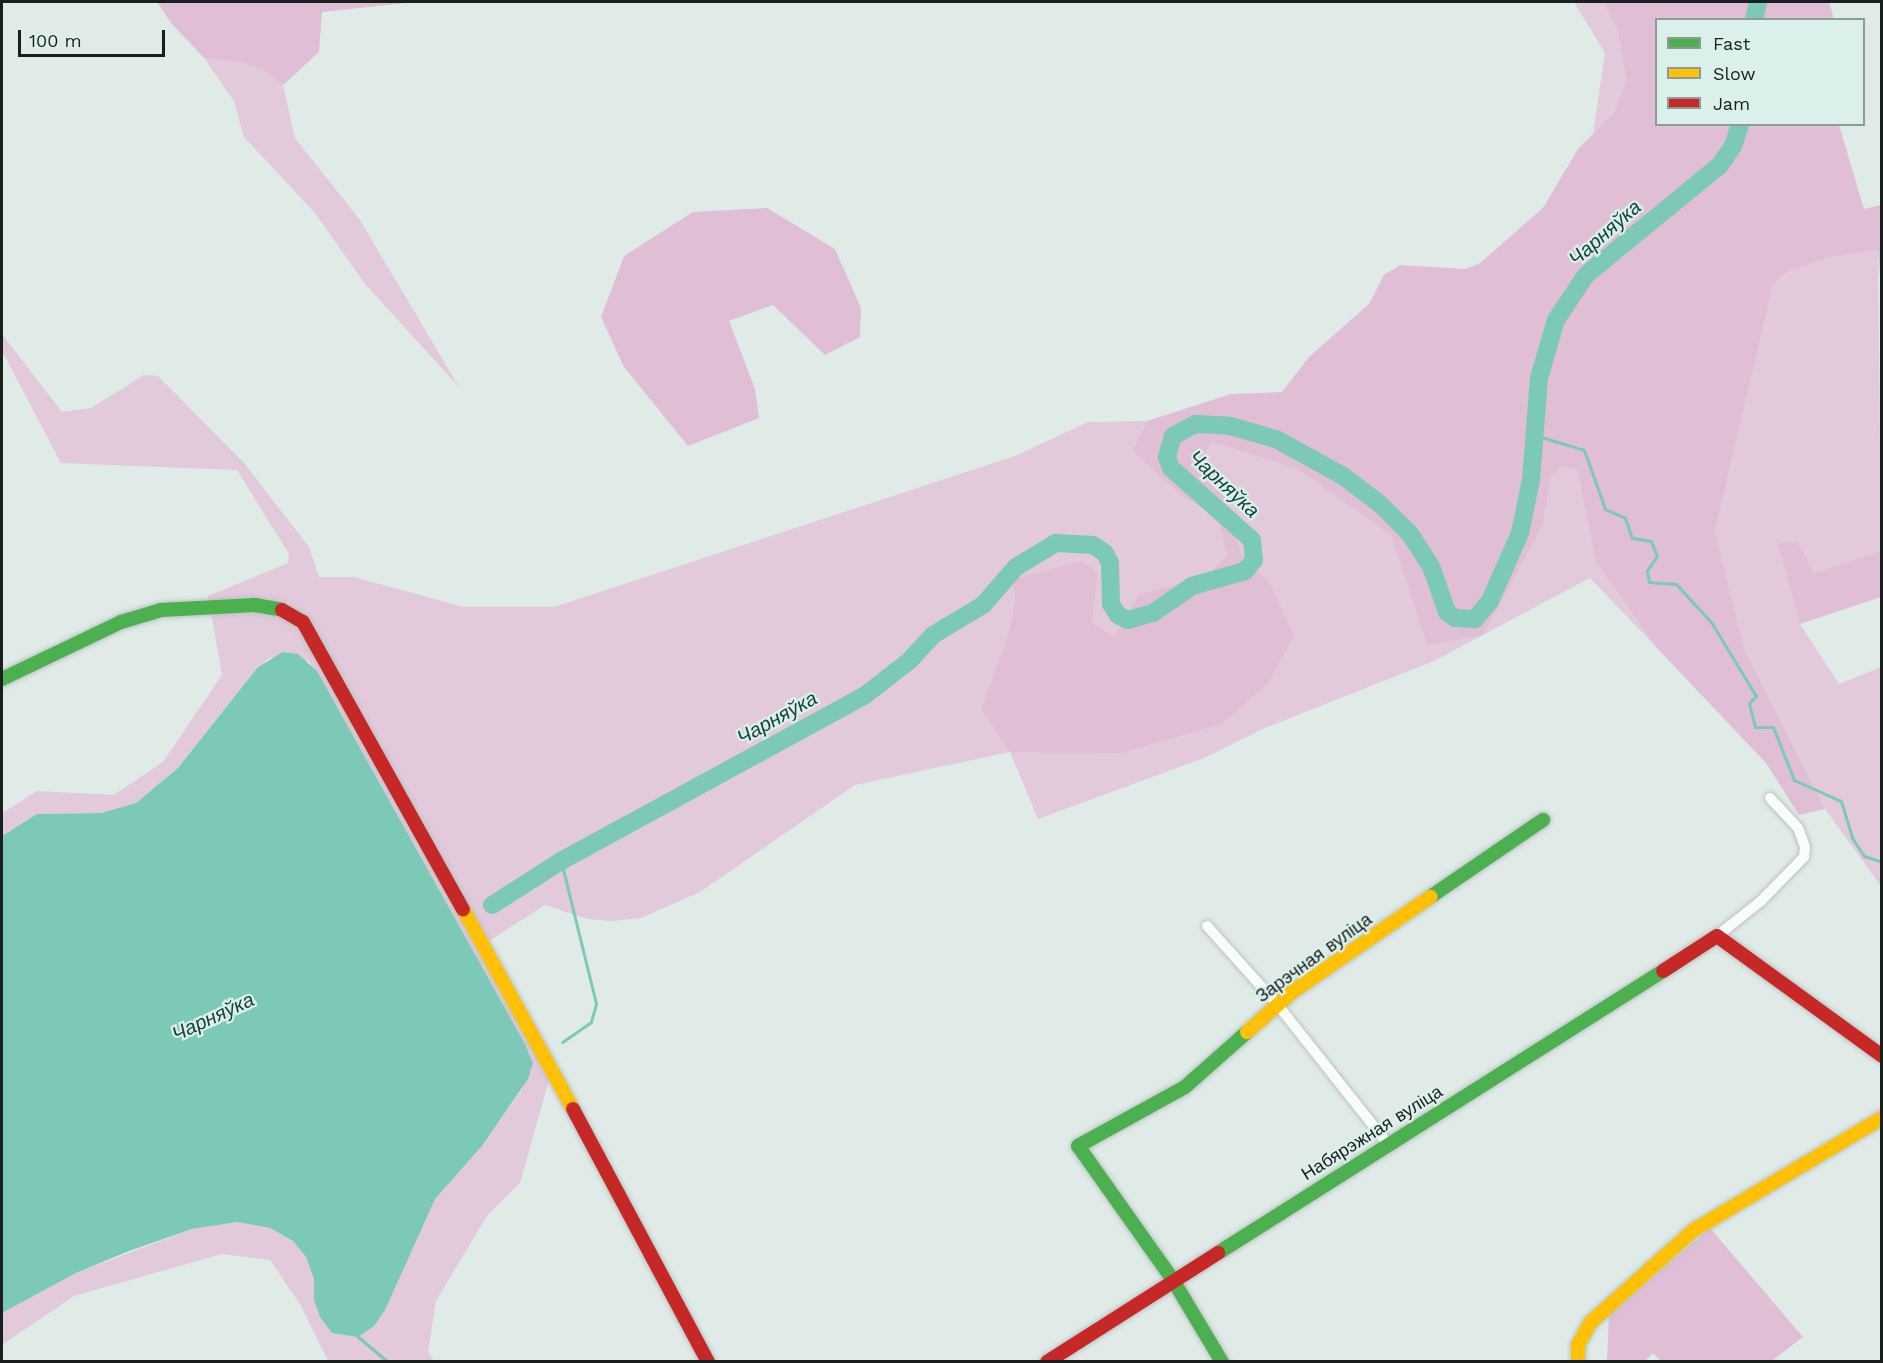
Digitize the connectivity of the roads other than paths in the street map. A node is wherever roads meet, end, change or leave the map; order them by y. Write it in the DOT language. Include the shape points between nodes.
graph roads {
  1 [pos="2,679"];
  2 [pos="1770,798"];
  3 [pos="1543,820"];
  4 [pos="1207,926"];
  5 [pos="1718,936"];
  6 [pos="1277,1004"];
  7 [pos="1881,1056"];
  8 [pos="1881,1118"];
  9 [pos="1388,1144"];
  10 [pos="1173,1280"];
  11 [pos="708,1362"];
  12 [pos="1047,1362"];
  13 [pos="1222,1362"];
  14 [pos="1578,1362"];
  1 -- 11 [label="street" via="121,622 160,610 255,605 291,612 303,622 552,1069"];
  2 -- 5 [label="street" via="1798,828 1805,848 1803,857 1761,902"];
  3 -- 6 [label="street, Зарэчная вуліца"];
  4 -- 6 [label="street"];
  5 -- 7 [label="street"];
  5 -- 9 [label="street, Набярэжная вуліца"];
  6 -- 9 [label="street"];
  6 -- 10 [label="street, Зарэчная вуліца" via="1231,1050 1185,1087 1078,1146"];
  8 -- 14 [label="street" via="1709,1219 1591,1322 1578,1345"];
  9 -- 10 [label="street, Набярэжная вуліца"];
  10 -- 12 [label="street, Набярэжная вуліца"];
  10 -- 13 [label="street"];
}
